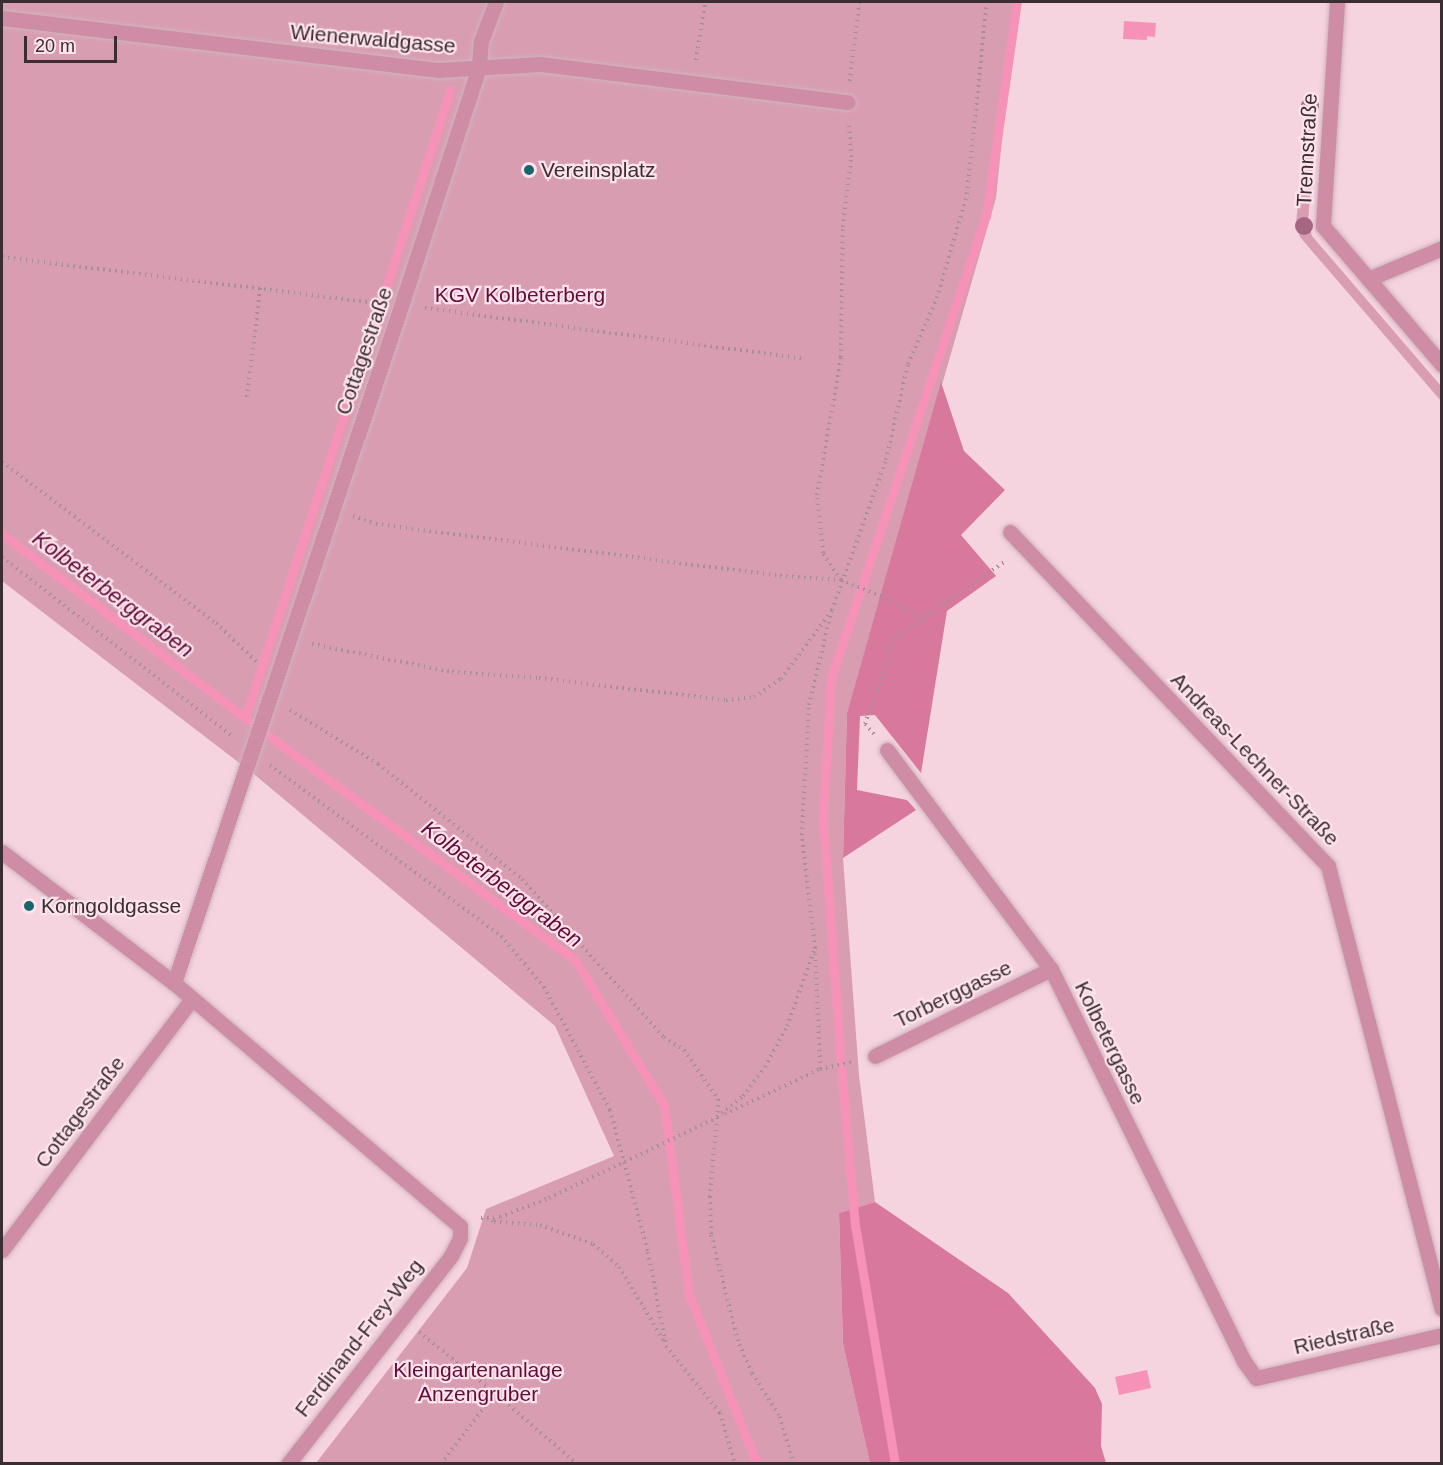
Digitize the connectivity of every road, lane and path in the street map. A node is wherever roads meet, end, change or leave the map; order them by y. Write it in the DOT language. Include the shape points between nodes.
graph roads {
  1 [pos="495,2"];
  2 [pos="705,2"];
  3 [pos="859,2"];
  4 [pos="987,2"];
  5 [pos="1337,2"];
  6 [pos="2,18"];
  7 [pos="479,67"];
  8 [pos="693,84"];
  9 [pos="848,102"];
  10 [pos="1442,248"];
  11 [pos="1368,279"];
  12 [pos="260,288"];
  13 [pos="1442,365"];
  14 [pos="247,397"];
  15 [pos="2,462"];
  16 [pos="333,510"];
  17 [pos="1010,532"];
  18 [pos="1025,548"];
  19 [pos="2,557"];
  20 [pos="841,580"];
  21 [pos="832,610"];
  22 [pos="921,619"];
  23 [pos="288,639"];
  24 [pos="272,686"];
  25 [pos="251,750"];
  26 [pos="887,750"];
  27 [pos="2,852"];
  28 [pos="815,948"];
  29 [pos="1051,969"];
  30 [pos="174,983"];
  31 [pos="192,999"];
  32 [pos="875,1056"];
  33 [pos="820,1069"];
  34 [pos="717,1117"];
  35 [pos="622,1163"];
  36 [pos="2,1250"];
  37 [pos="1442,1309"];
  38 [pos="400,1316"];
  39 [pos="1442,1335"];
  40 [pos="666,1346"];
  41 [pos="1256,1378"];
  42 [pos="495,1393"];
  43 [pos="288,1464"];
  44 [pos="441,1464"];
  45 [pos="577,1464"];
  46 [pos="735,1464"];
  47 [pos="794,1464"];
  1 -- 7 [label="street, Cottagestraße" via="482,41"];
  2 -- 8 [label="path"];
  3 -- 9 [label="path"];
  4 -- 20 [label="path" via="967,194 937,298 908,364 886,460"];
  5 -- 11 [label="street, Trennstraße" via="1323,226"];
  6 -- 7 [label="street, Wienerwaldgasse" via="439,70"];
  7 -- 8 [label="street, Wienerwaldgasse" via="541,64"];
  7 -- 16 [label="street, Cottagestraße"];
  8 -- 9 [label="street, Wienerwaldgasse"];
  9 -- 20 [label="path" via="851,157 843,227 841,357 817,495 823,553"];
  10 -- 11 [label="street"];
  11 -- 13 [label="street, Trennstraße"];
  12 -- 14 [label="path"];
  15 -- 24 [label="path" via="237,640"];
  16 -- 20 [label="path" via="388,525 780,576"];
  16 -- 23 [label="street, Cottagestraße"];
  17 -- 18 [label="street, Andreas-Lechner-Straße"];
  18 -- 22 [label="path"];
  18 -- 37 [label="street, Andreas-Lechner-Straße" via="1328,866"];
  19 -- 25 [label="path"];
  20 -- 21 [label="path"];
  20 -- 22 [label="path" via="881,596"];
  21 -- 23 [label="path" via="781,678 754,697 726,700 452,672"];
  21 -- 28 [label="path" via="809,705 802,835"];
  22 -- 26 [label="path" via="894,639 865,724"];
  23 -- 24 [label="street, Cottagestraße"];
  24 -- 25 [label="street, Cottagestraße"];
  24 -- 34 [label="path" via="280,704 378,764 522,879 664,1037 684,1050 718,1099"];
  25 -- 30 [label="street"];
  25 -- 35 [label="path" via="501,936 526,962 572,1034 610,1110"];
  26 -- 29 [label="street, Kolbetergasse"];
  27 -- 30 [label="street"];
  28 -- 33 [label="path"];
  28 -- 34 [label="path" via="787,1026 765,1067 743,1096"];
  29 -- 32 [label="street, Torberggasse"];
  29 -- 41 [label="street, Kolbetergasse" via="1243,1360"];
  30 -- 31 [label="street"];
  31 -- 36 [label="street, Cottagestraße"];
  31 -- 38 [label="street, Ferdinand-Frey-Weg" via="460,1226 460,1238 451,1256"];
  32 -- 33 [label="path"];
  33 -- 34 [label="path"];
  34 -- 35 [label="path"];
  34 -- 47 [label="path" via="711,1233 738,1341 752,1373 778,1414"];
  35 -- 40 [label="path" via="648,1252"];
  35 -- 40 [label="path" via="530,1206 500,1217 486,1216 494,1222 540,1225 593,1244 619,1267"];
  38 -- 42 [label="path"];
  38 -- 43 [label="street, Ferdinand-Frey-Weg"];
  39 -- 41 [label="street, Riedstraße"];
  40 -- 46 [label="path" via="720,1413"];
  42 -- 44 [label="path"];
  42 -- 45 [label="path"];
}
